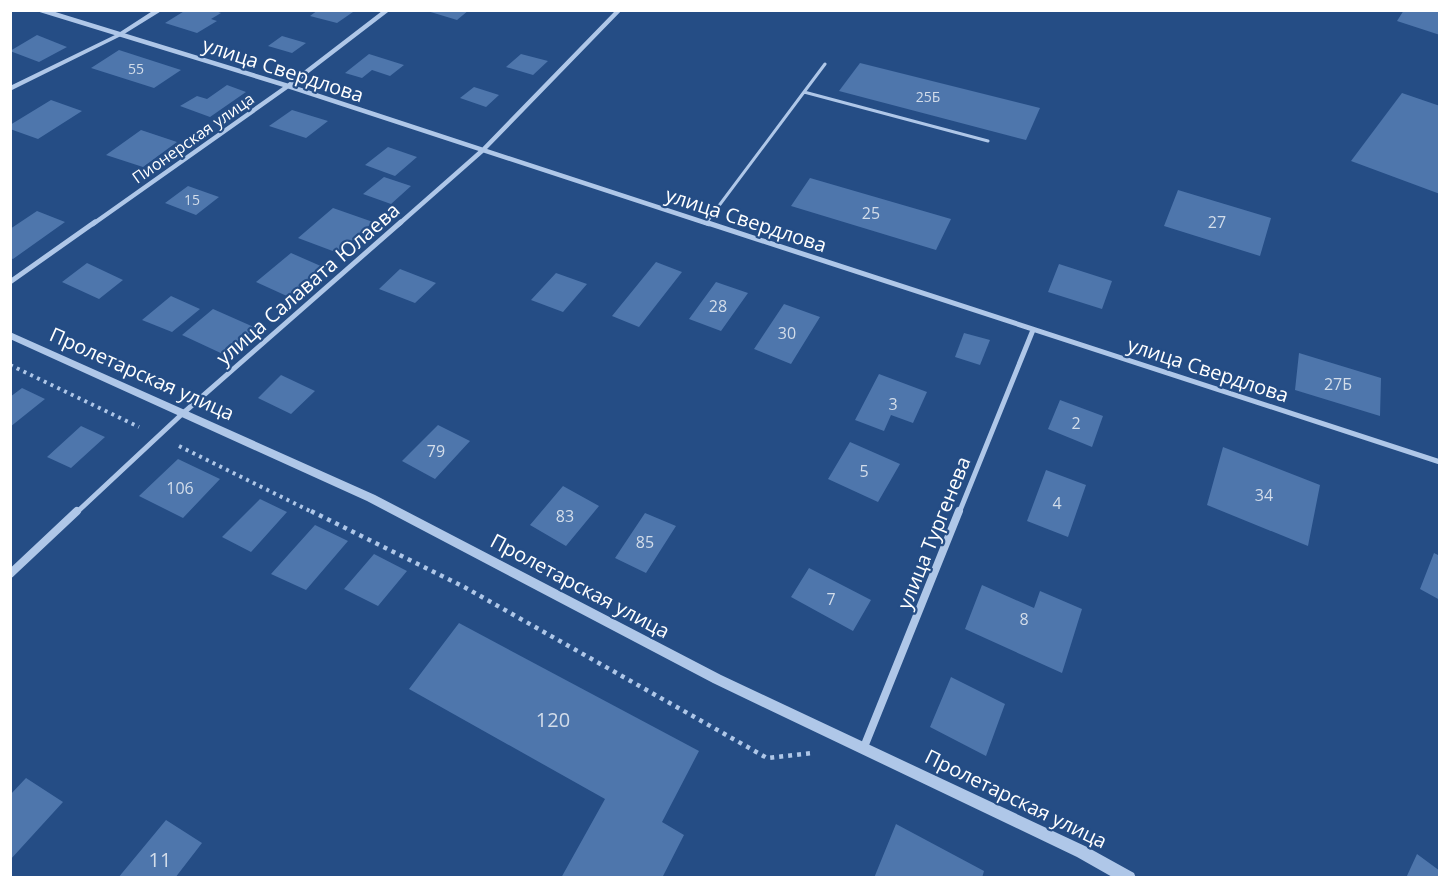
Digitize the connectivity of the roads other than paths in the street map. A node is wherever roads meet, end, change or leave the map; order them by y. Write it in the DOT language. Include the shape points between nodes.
graph roads {
  1 [pos="41,10"];
  2 [pos="160,10"];
  3 [pos="387,10"];
  4 [pos="619,10"];
  5 [pos="119,35"];
  6 [pos="825,64"];
  7 [pos="288,86"];
  8 [pos="10,89"];
  9 [pos="804,92"];
  10 [pos="988,141"];
  11 [pos="483,150"];
  12 [pos="706,223"];
  13 [pos="10,282"];
  14 [pos="1034,330"];
  15 [pos="10,335"];
  16 [pos="181,415"];
  17 [pos="1440,462"];
  18 [pos="10,574"];
  19 [pos="864,747"];
  20 [pos="1129,878"];
  1 -- 5 [label="street, улица Свердлова"];
  2 -- 5 [label="street"];
  3 -- 7 [label="street, Пионерская улица"];
  4 -- 11 [label="street, улица Салавата Юлаева"];
  5 -- 7 [label="street, улица Свердлова"];
  5 -- 8 [label="street"];
  6 -- 9 [label="lane"];
  7 -- 11 [label="street, улица Свердлова"];
  7 -- 13 [label="street, Пионерская улица"];
  9 -- 10 [label="lane"];
  9 -- 12 [label="lane"];
  11 -- 12 [label="street, улица Свердлова"];
  11 -- 16 [label="street, улица Салавата Юлаева"];
  12 -- 14 [label="street, улица Свердлова"];
  14 -- 17 [label="street, улица Свердлова"];
  14 -- 19 [label="street, улица Тургенева"];
  15 -- 16 [label="street, Пролетарская улица"];
  16 -- 18 [label="street, улица Салавата Юлаева"];
  16 -- 19 [label="street, Пролетарская улица" via="371,498 717,679"];
  19 -- 20 [label="street, Пролетарская улица"];
}
